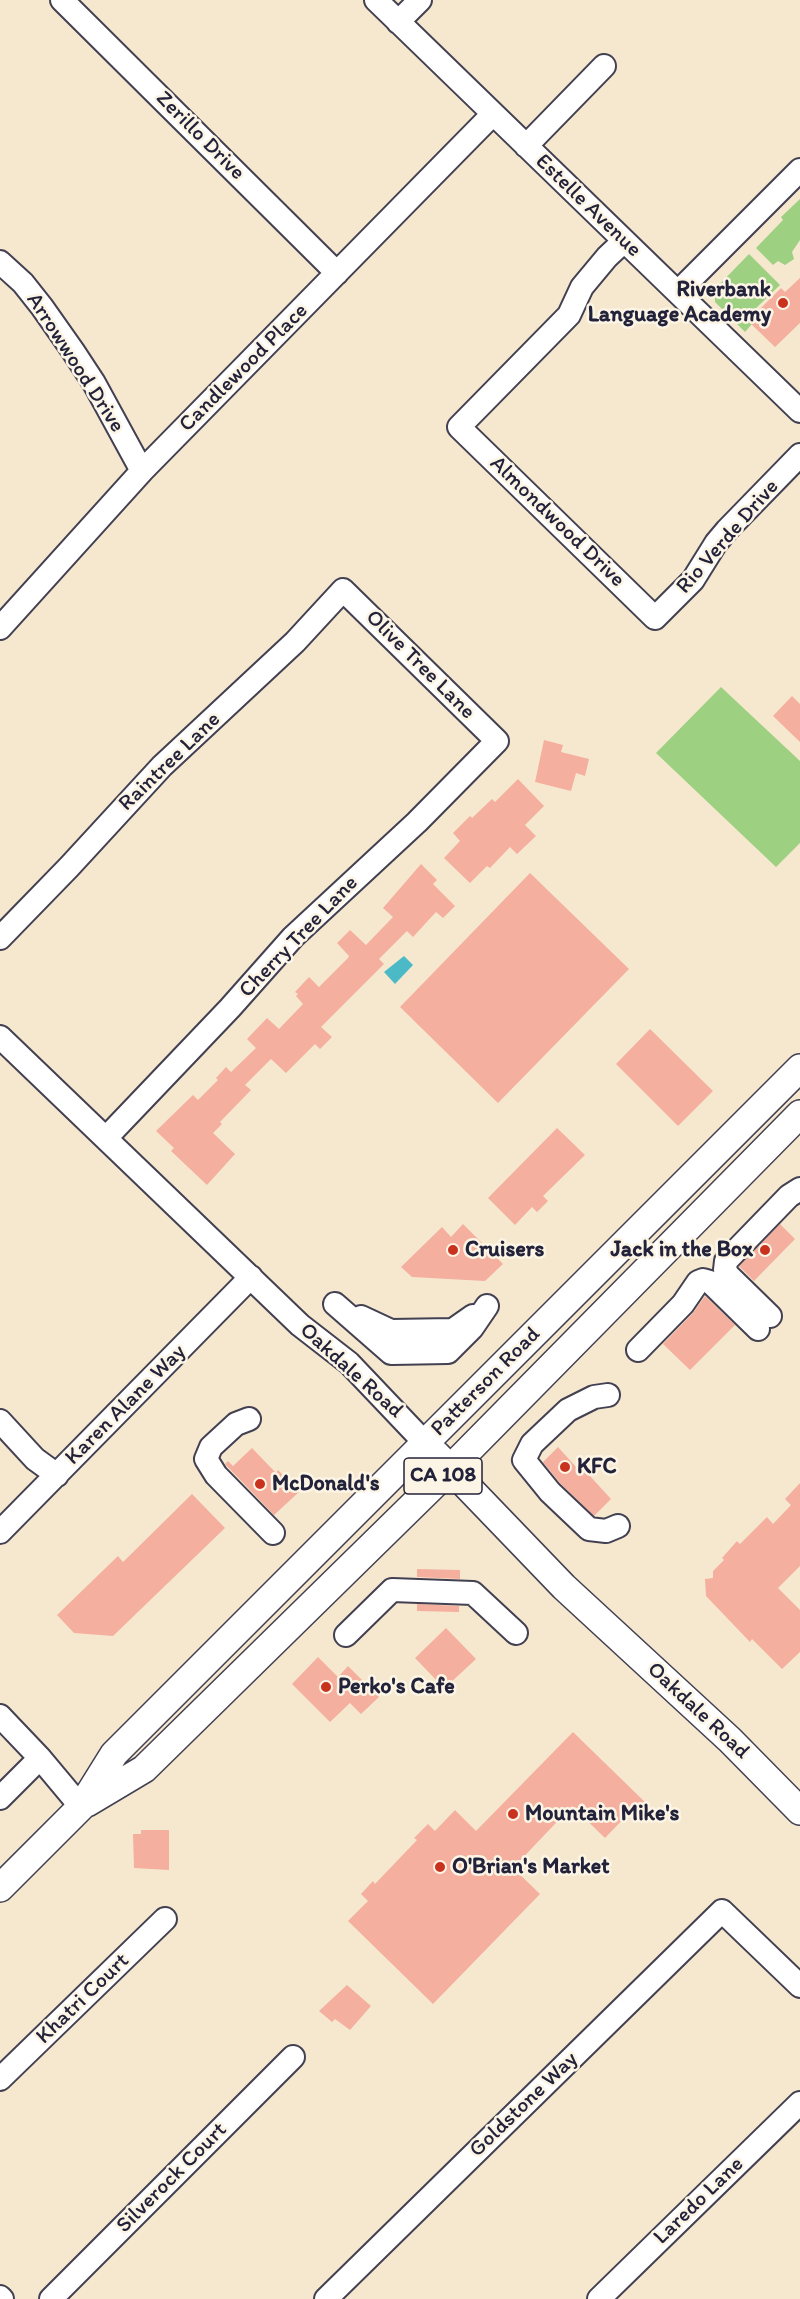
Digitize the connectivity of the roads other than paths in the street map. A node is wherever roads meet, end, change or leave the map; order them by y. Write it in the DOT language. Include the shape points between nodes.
graph roads {
  1 [pos="62,0"];
  2 [pos="376,0"];
  3 [pos="420,0"];
  4 [pos="398,22"];
  5 [pos="604,66"];
  6 [pos="493,114"];
  7 [pos="526,146"];
  8 [pos="800,170"];
  9 [pos="624,241"];
  10 [pos="0,262"];
  11 [pos="337,273"];
  12 [pos="678,292"];
  13 [pos="800,411"];
  14 [pos="800,455"];
  15 [pos="142,471"];
  16 [pos="343,590"];
  17 [pos="655,618"];
  18 [pos="0,628"];
  19 [pos="497,741"];
  20 [pos="0,938"];
  21 [pos="5,1051"];
  22 [pos="800,1068"];
  23 [pos="800,1114"];
  24 [pos="106,1138"];
  25 [pos="800,1188"];
  26 [pos="251,1277"];
  27 [pos="459,1340"];
  28 [pos="638,1350"];
  29 [pos="608,1395"];
  30 [pos="249,1419"];
  31 [pos="0,1421"];
  32 [pos="425,1443"];
  33 [pos="450,1469"];
  34 [pos="57,1474"];
  35 [pos="618,1526"];
  36 [pos="0,1532"];
  37 [pos="273,1533"];
  38 [pos="516,1633"];
  39 [pos="346,1635"];
  40 [pos="0,1716"];
  41 [pos="40,1758"];
  42 [pos="0,1798"];
  43 [pos="81,1807"];
  44 [pos="800,1811"];
  45 [pos="0,1888"];
  46 [pos="165,1919"];
  47 [pos="800,1986"];
  48 [pos="293,2057"];
  49 [pos="0,2079"];
  50 [pos="800,2103"];
  51 [pos="51,2299"];
  52 [pos="326,2299"];
  53 [pos="599,2299"];
  1 -- 11 [label="street, Zerillo Drive"];
  2 -- 4 [label="street, Estelle Avenue"];
  3 -- 4 [label="street"];
  4 -- 6 [label="street, Estelle Avenue"];
  5 -- 7 [label="street"];
  6 -- 7 [label="street, Estelle Avenue"];
  6 -- 11 [label="street, Candlewood Place"];
  7 -- 9 [label="street, Estelle Avenue"];
  8 -- 12 [label="street"];
  9 -- 12 [label="street, Estelle Avenue"];
  9 -- 17 [label="street, Almondwood Drive" via="582,288 569,315 459,427"];
  10 -- 15 [label="street, Arrowwood Drive" via="23,283 73,351"];
  11 -- 15 [label="street, Candlewood Place"];
  12 -- 13 [label="street, Estelle Avenue"];
  14 -- 17 [label="street, Rio Verde Drive" via="716,543 693,580"];
  15 -- 18 [label="street, Candlewood Place"];
  16 -- 19 [label="street, Olive Tree Lane"];
  16 -- 20 [label="street, Raintree Lane" via="295,642 162,766"];
  19 -- 24 [label="street, Cherry Tree Lane" via="293,937"];
  21 -- 24 [label="street, Oakdale Road"];
  22 -- 32 [label="main road, Patterson Road / CA 108"];
  23 -- 33 [label="main road, Patterson Road / CA 108"];
  24 -- 26 [label="street, Oakdale Road"];
  25 -- 28 [label="street" via="726,1262 728,1275 764,1323 703,1280"];
  26 -- 32 [label="street, Oakdale Road" via="300,1325 349,1363"];
  26 -- 34 [label="street, Karen Alane Way"];
  27 -- 27 [label="street" via="448,1352 391,1353 334,1304 391,1331 453,1330 487,1306"];
  29 -- 35 [label="street" via="594,1397 568,1410 532,1444 524,1460 550,1492 589,1529 606,1532"];
  30 -- 37 [label="street" via="236,1424 211,1447 207,1454 209,1466"];
  31 -- 34 [label="street" via="35,1459"];
  32 -- 33 [label="main road, Oakdale Road"];
  32 -- 43 [label="main road, Patterson Road / CA 108" via="114,1754"];
  33 -- 43 [label="main road, Patterson Road / CA 108" via="144,1768"];
  33 -- 44 [label="main road, Oakdale Road" via="564,1587 730,1740"];
  34 -- 36 [label="street, Karen Alane Way"];
  38 -- 39 [label="street" via="473,1593 392,1590"];
  40 -- 41 [label="street"];
  41 -- 42 [label="street"];
  41 -- 43 [label="street"];
  43 -- 45 [label="main road, Patterson Road / CA 108"];
  46 -- 49 [label="street, Khatri Court"];
  47 -- 52 [label="street, Goldstone Way" via="722,1911"];
  48 -- 51 [label="street, Silverock Court"];
  50 -- 53 [label="street, Laredo Lane"];
}
